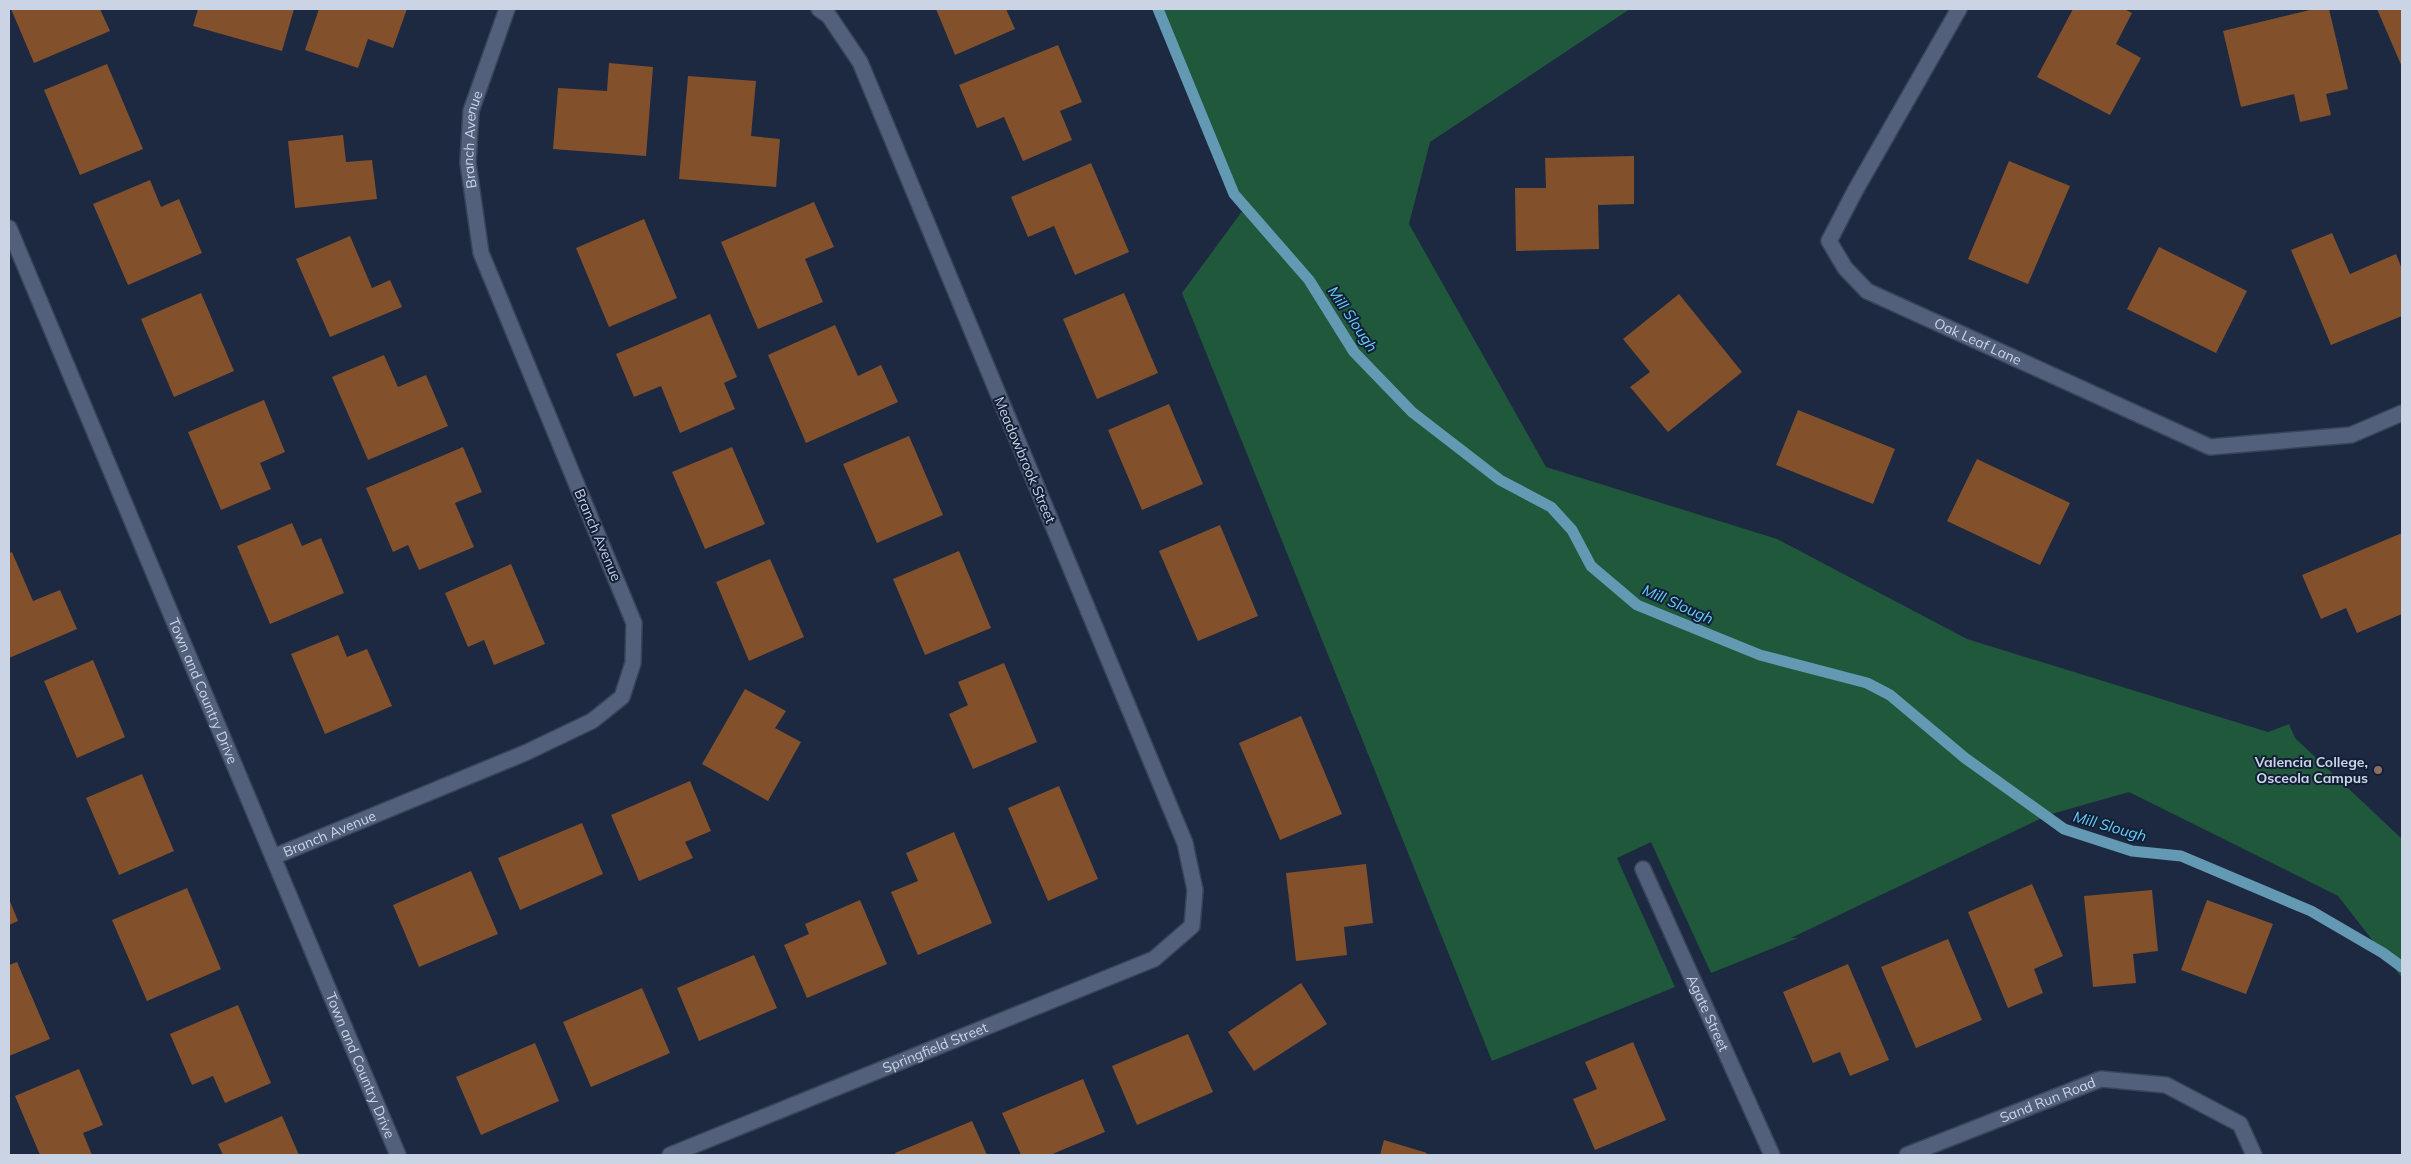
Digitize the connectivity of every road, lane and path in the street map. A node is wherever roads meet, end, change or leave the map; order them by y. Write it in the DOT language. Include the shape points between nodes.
graph roads {
  1 [pos="507,9"];
  2 [pos="819,9"];
  3 [pos="1959,9"];
  4 [pos="9,228"];
  5 [pos="2402,413"];
  6 [pos="273,857"];
  7 [pos="1643,869"];
  8 [pos="1192,926"];
  9 [pos="398,1155"];
  10 [pos="670,1155"];
  11 [pos="1772,1155"];
  12 [pos="1907,1155"];
  13 [pos="2254,1155"];
  1 -- 6 [label="street, Branch Avenue" via="471,110 468,163 481,253 634,623 633,663 622,697 592,721 525,753"];
  2 -- 8 [label="street, Meadowbrook Street" via="829,16 860,62 1185,843 1195,890"];
  3 -- 5 [label="street, Oak Leaf Lane" via="1829,241 1845,268 1867,292 2210,447 2351,435"];
  4 -- 6 [label="street, Town and Country Drive"];
  6 -- 9 [label="street, Town and Country Drive"];
  7 -- 11 [label="street, Agate Street"];
  8 -- 10 [label="street, Springfield Street" via="1154,959"];
  12 -- 13 [label="street, Sand Run Road" via="2101,1079 2166,1085 2240,1124"];
}
